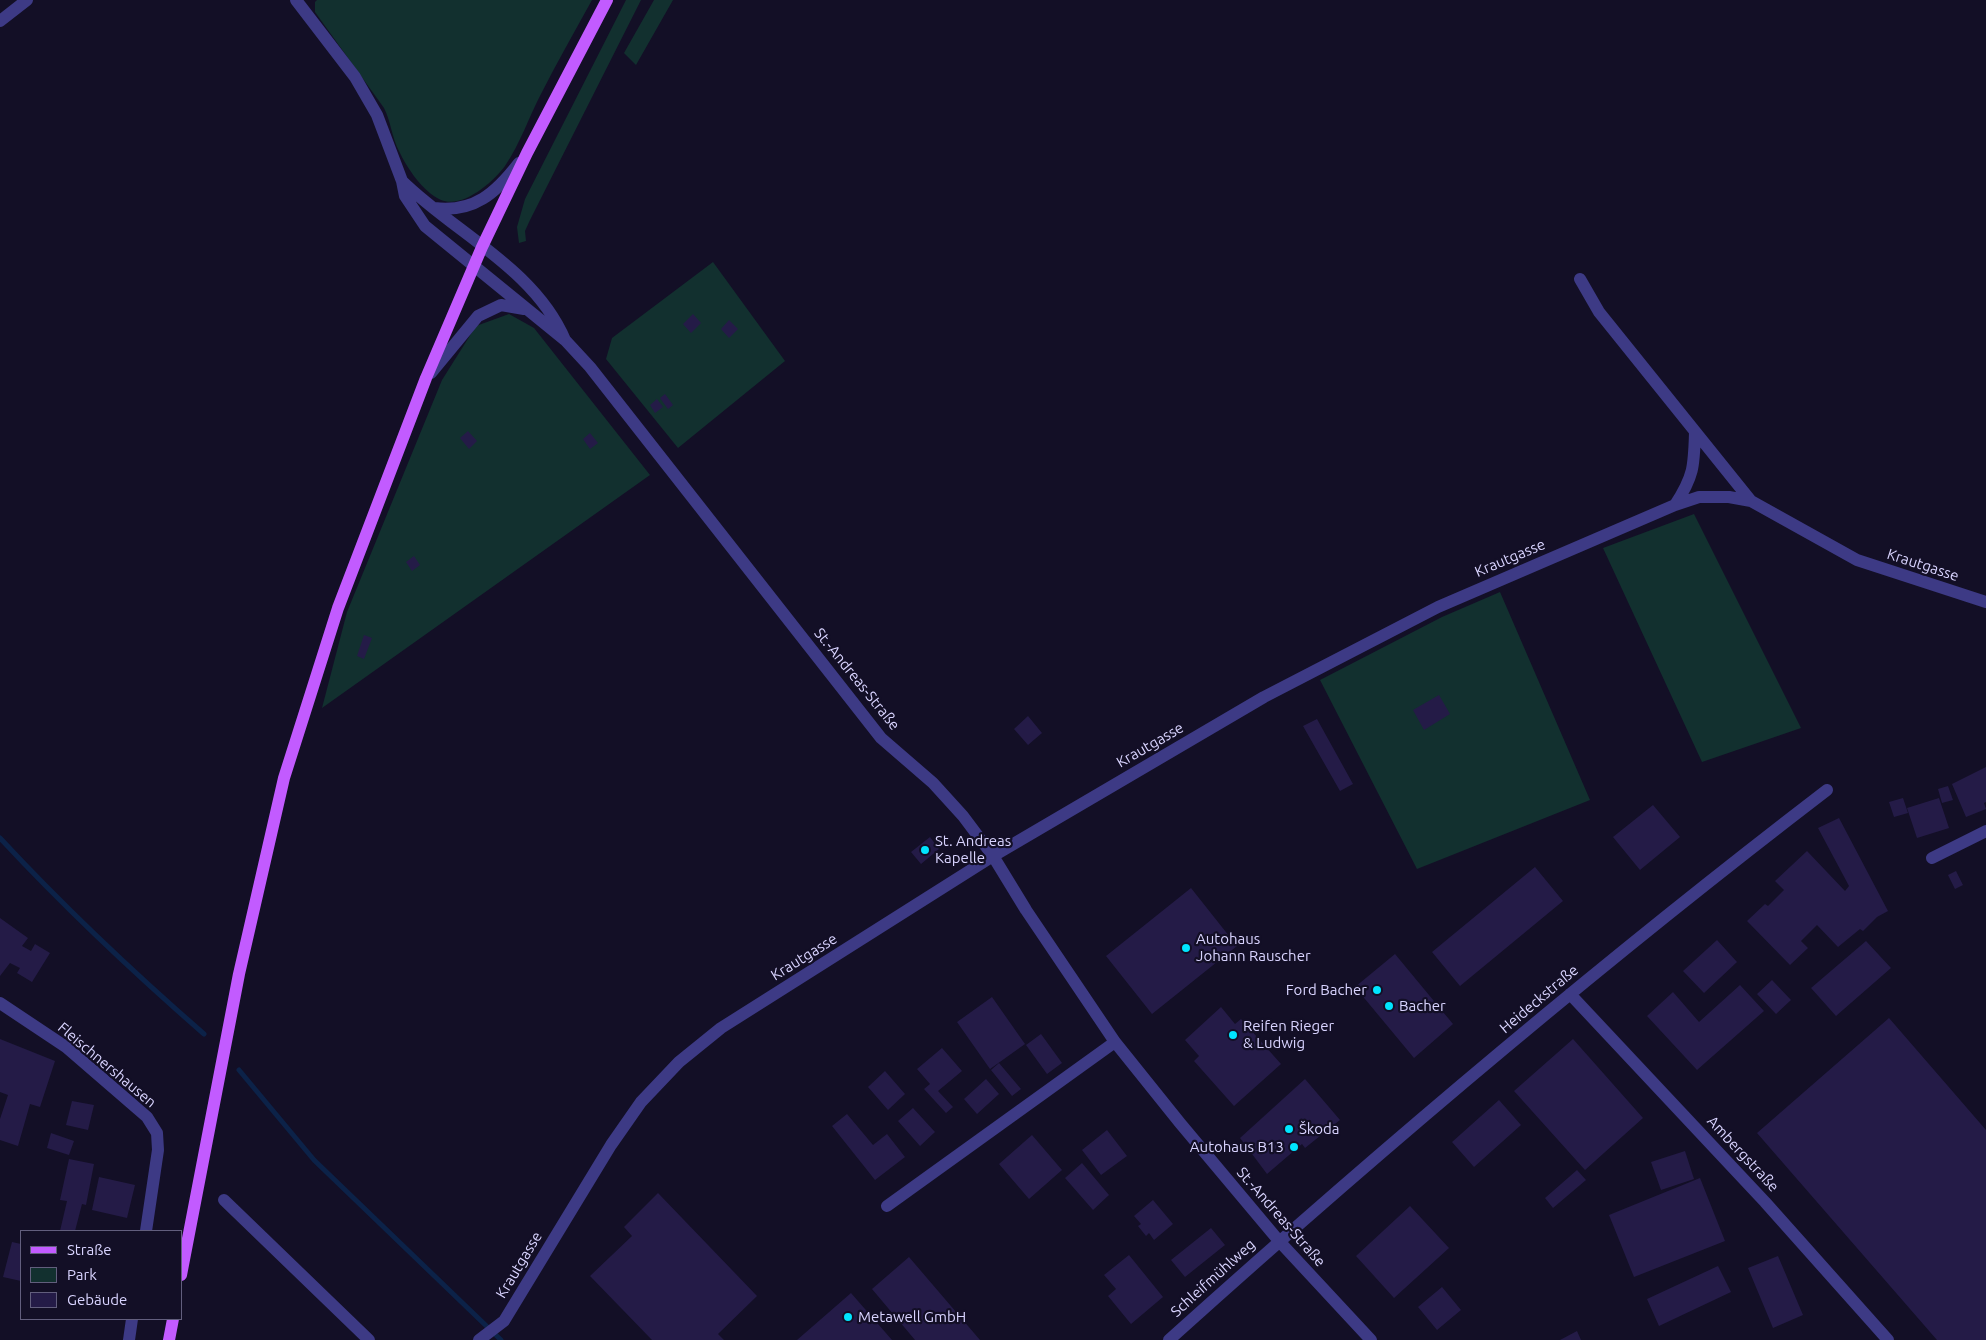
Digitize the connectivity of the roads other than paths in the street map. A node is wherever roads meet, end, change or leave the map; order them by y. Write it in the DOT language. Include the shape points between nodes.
graph roads {
  1 [pos="28,0"];
  2 [pos="296,0"];
  3 [pos="607,0"];
  4 [pos="0,21"];
  5 [pos="526,153"];
  6 [pos="402,181"];
  7 [pos="434,208"];
  8 [pos="482,247"];
  9 [pos="474,267"];
  10 [pos="1580,279"];
  11 [pos="525,309"];
  12 [pos="565,340"];
  13 [pos="426,378"];
  14 [pos="1695,432"];
  15 [pos="1751,501"];
  16 [pos="1676,504"];
  17 [pos="1986,602"];
  18 [pos="1827,790"];
  19 [pos="1986,831"];
  20 [pos="993,856"];
  21 [pos="1932,858"];
  22 [pos="1570,994"];
  23 [pos="0,1003"];
  24 [pos="1115,1042"];
  25 [pos="224,1200"];
  26 [pos="888,1206"];
  27 [pos="146,1230"];
  28 [pos="1279,1241"];
  29 [pos="182,1270"];
  30 [pos="132,1320"];
  31 [pos="173,1320"];
  32 [pos="129,1340"];
  33 [pos="169,1340"];
  34 [pos="369,1340"];
  35 [pos="479,1340"];
  36 [pos="1169,1340"];
  37 [pos="1371,1340"];
  38 [pos="1888,1340"];
  1 -- 4 [label="street"];
  2 -- 6 [label="street" via="355,77 377,115"];
  3 -- 5 [label="main road"];
  5 -- 7 [label="street" via="504,182 469,207"];
  5 -- 8 [label="main road"];
  6 -- 7 [label="street"];
  6 -- 9 [label="street" via="405,196 425,226"];
  7 -- 8 [label="street"];
  8 -- 9 [label="main road"];
  8 -- 12 [label="street" via="533,292"];
  9 -- 11 [label="street"];
  9 -- 13 [label="main road"];
  10 -- 14 [label="street" via="1599,312"];
  11 -- 12 [label="street"];
  11 -- 13 [label="street" via="501,305 478,316"];
  12 -- 20 [label="street, St.-Andreas-Straße" via="608,389 881,738 933,783"];
  13 -- 29 [label="main road" via="338,608 284,778 238,974"];
  14 -- 15 [label="street"];
  14 -- 16 [label="street" via="1689,484"];
  15 -- 16 [label="street, Krautgasse" via="1699,497"];
  15 -- 17 [label="street, Krautgasse" via="1857,560"];
  16 -- 20 [label="street, Krautgasse" via="1438,607 1264,697"];
  18 -- 22 [label="street, Heideckstraße" via="1690,895"];
  19 -- 21 [label="street"];
  20 -- 24 [label="street, St.-Andreas-Straße"];
  20 -- 35 [label="street, Krautgasse" via="721,1028 679,1062 641,1102 610,1145 504,1321"];
  22 -- 28 [label="street, Heideckstraße"];
  22 -- 38 [label="street, Ambergstraße" via="1765,1202"];
  23 -- 27 [label="street, Fleischnershausen" via="66,1048 147,1117 157,1134 158,1150"];
  24 -- 26 [label="street"];
  24 -- 28 [label="street, St.-Andreas-Straße"];
  25 -- 34 [label="street"];
  28 -- 36 [label="street, Schleifmühlweg"];
  28 -- 37 [label="street, St.-Andreas-Straße"];
  30 -- 32 [label="street"];
  31 -- 33 [label="main road"];
}
